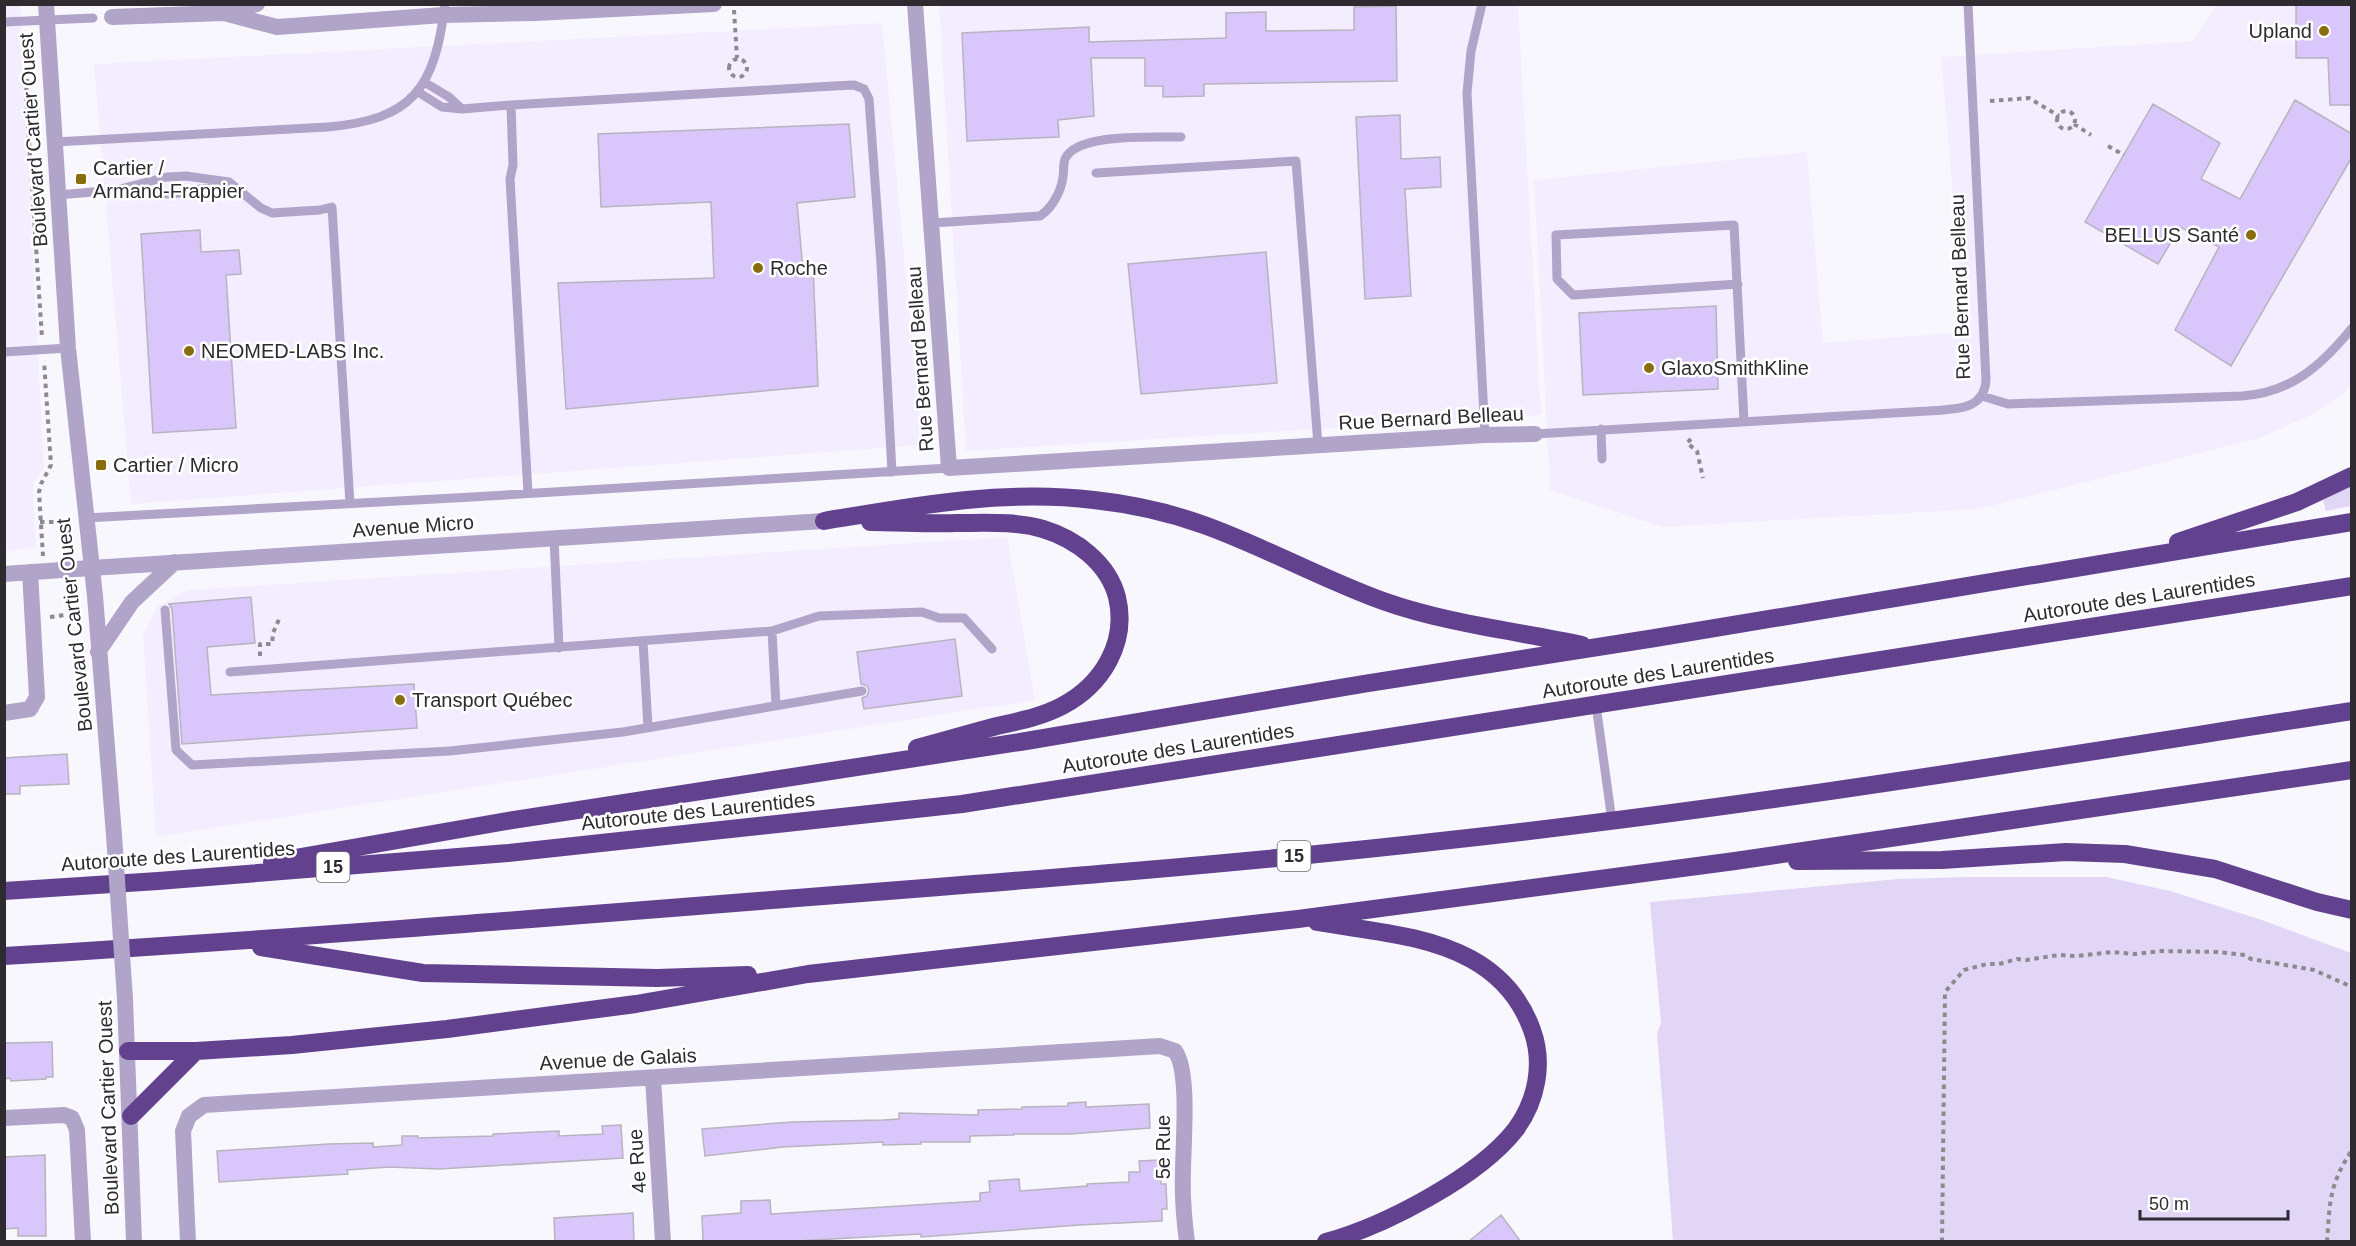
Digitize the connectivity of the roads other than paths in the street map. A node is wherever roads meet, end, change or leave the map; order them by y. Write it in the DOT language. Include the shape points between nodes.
graph roads {
  1 [pos="46,4"];
  2 [pos="257,4"];
  3 [pos="714,4"];
  4 [pos="915,4"];
  5 [pos="1482,4"];
  6 [pos="1968,4"];
  7 [pos="534,9"];
  8 [pos="444,10"];
  9 [pos="224,13"];
  10 [pos="112,16"];
  11 [pos="4,22"];
  12 [pos="424,82"];
  13 [pos="418,92"];
  14 [pos="511,105"];
  15 [pos="462,109"];
  16 [pos="1181,137"];
  17 [pos="55,142"];
  18 [pos="1096,173"];
  19 [pos="222,182"];
  20 [pos="116,190"];
  21 [pos="58,195"];
  22 [pos="932,223"];
  23 [pos="1738,284"];
  24 [pos="2352,328"];
  25 [pos="68,348"];
  26 [pos="4,352"];
  27 [pos="1982,396"];
  28 [pos="1744,421"];
  29 [pos="1601,429"];
  30 [pos="1535,434"];
  31 [pos="1485,435"];
  32 [pos="1318,445"];
  33 [pos="1602,459"];
  34 [pos="949,468"];
  35 [pos="892,472"];
  36 [pos="2352,476"];
  37 [pos="528,493"];
  38 [pos="350,504"];
  39 [pos="85,518"];
  40 [pos="824,521"];
  41 [pos="2352,522"];
  42 [pos="554,538"];
  43 [pos="2120,561"];
  44 [pos="175,562"];
  45 [pos="91,568"];
  46 [pos="30,572"];
  47 [pos="4,574"];
  48 [pos="2352,586"];
  49 [pos="165,610"];
  50 [pos="772,631"];
  51 [pos="643,641"];
  52 [pos="559,648"];
  53 [pos="1593,648"];
  54 [pos="992,649"];
  55 [pos="98,652"];
  56 [pos="230,672"];
  57 [pos="862,691"];
  58 [pos="1596,705"];
  59 [pos="776,706"];
  60 [pos="2352,711"];
  61 [pos="4,713"];
  62 [pos="648,727"];
  63 [pos="2352,770"];
  64 [pos="830,771"];
  65 [pos="1612,821"];
  66 [pos="1735,861"];
  67 [pos="158,881"];
  68 [pos="4,891"];
  69 [pos="2317,902"];
  70 [pos="2352,910"];
  71 [pos="1298,919"];
  72 [pos="2352,919"];
  73 [pos="230,942"];
  74 [pos="4,956"];
  75 [pos="807,974"];
  76 [pos="128,1051"];
  77 [pos="196,1051"];
  78 [pos="1178,1054"];
  79 [pos="653,1078"];
  80 [pos="131,1116"];
  81 [pos="4,1118"];
  82 [pos="83,1242"];
  83 [pos="134,1242"];
  84 [pos="188,1242"];
  85 [pos="663,1242"];
  86 [pos="1187,1242"];
  87 [pos="1326,1242"];
  1 -- 17 [label="street, Boulevard Cartier Ouest"];
  2 -- 9 [label="street"];
  3 -- 7 [label="street"];
  4 -- 22 [label="street, Rue Bernard Belleau"];
  5 -- 31 [label="lane" via="1471,51 1467,93"];
  6 -- 27 [label="lane, Rue Bernard Belleau" via="1986,380"];
  7 -- 8 [label="street"];
  8 -- 9 [label="street" via="277,27"];
  8 -- 12 [label="lane"];
  9 -- 10 [label="street"];
  10 -- 11 [label="lane, bridge"];
  12 -- 13 [label="lane"];
  12 -- 15 [label="lane"];
  13 -- 15 [label="lane" via="442,107"];
  13 -- 17 [label="lane" via="388,114 352,125"];
  14 -- 15 [label="lane"];
  14 -- 35 [label="lane" via="834,86 864,89 869,99"];
  14 -- 37 [label="lane" via="510,179"];
  16 -- 22 [label="lane" via="1101,140 1074,150 1064,161 1058,193 1040,216"];
  17 -- 21 [label="street, Boulevard Cartier Ouest"];
  18 -- 32 [label="lane" via="1296,161"];
  19 -- 20 [label="lane" via="170,194"];
  19 -- 20 [label="lane" via="171,177"];
  19 -- 38 [label="lane" via="232,184 272,213 332,207"];
  20 -- 21 [label="lane"];
  21 -- 25 [label="street, Boulevard Cartier Ouest"];
  22 -- 34 [label="street, Rue Bernard Belleau"];
  23 -- 23 [label="lane" via="1734,225 1556,235 1557,279 1572,295"];
  23 -- 28 [label="lane"];
  24 -- 27 [label="lane" via="2333,351 2301,378 2271,392 2008,404"];
  25 -- 26 [label="lane"];
  25 -- 39 [label="street, Boulevard Cartier Ouest"];
  27 -- 28 [label="lane, Rue Bernard Belleau" via="1961,408"];
  28 -- 29 [label="lane, Rue Bernard Belleau"];
  29 -- 30 [label="lane, Rue Bernard Belleau"];
  29 -- 33 [label="lane"];
  30 -- 31 [label="street, Rue Bernard Belleau"];
  31 -- 32 [label="street, Rue Bernard Belleau"];
  32 -- 34 [label="street, Rue Bernard Belleau"];
  34 -- 35 [label="lane"];
  35 -- 37 [label="lane"];
  36 -- 43 [label="highway" via="2297,502"];
  37 -- 38 [label="lane"];
  38 -- 39 [label="lane"];
  39 -- 45 [label="street, Boulevard Cartier Ouest"];
  40 -- 42 [label="street, Avenue Micro"];
  40 -- 53 [label="highway" via="996,497 1071,497 1117,503 1202,524 1405,608"];
  40 -- 64 [label="highway" via="993,523 1042,529 1073,542 1099,564 1115,590 1119,615 1118,639 1104,670 1086,689 1061,706 1028,719"];
  41 -- 43 [label="highway"];
  42 -- 44 [label="street, Avenue Micro"];
  42 -- 52 [label="lane"];
  43 -- 53 [label="highway"];
  44 -- 45 [label="street, Avenue Micro"];
  44 -- 55 [label="street" via="132,603"];
  45 -- 46 [label="street, Avenue Micro"];
  45 -- 55 [label="street, Boulevard Cartier Ouest"];
  46 -- 47 [label="street, Avenue Micro"];
  46 -- 61 [label="street" via="37,697 30,709"];
  48 -- 58 [label="highway, Autoroute des Laurentides / 15"];
  49 -- 62 [label="lane" via="176,750 192,765 450,751"];
  50 -- 51 [label="lane"];
  50 -- 54 [label="lane" via="819,616 922,612 939,618 964,618"];
  50 -- 59 [label="lane"];
  51 -- 52 [label="lane"];
  51 -- 62 [label="lane"];
  52 -- 56 [label="lane"];
  53 -- 64 [label="highway"];
  55 -- 76 [label="street, Boulevard Cartier Ouest, bridge"];
  57 -- 59 [label="lane"];
  58 -- 65 [label="lane"];
  58 -- 67 [label="highway, Autoroute des Laurentides / 15" via="918,810 508,853"];
  59 -- 62 [label="lane"];
  60 -- 65 [label="highway, 15" via="1838,791"];
  63 -- 66 [label="highway"];
  64 -- 67 [label="highway"];
  65 -- 73 [label="highway, 15" via="1105,874"];
  66 -- 69 [label="highway" via="1942,861 2032,853 2105,853 2215,869"];
  66 -- 71 [label="highway"];
  67 -- 68 [label="highway, Autoroute des Laurentides / 15"];
  69 -- 70 [label="highway"];
  69 -- 72 [label="highway"];
  71 -- 75 [label="highway"];
  71 -- 87 [label="highway" via="1425,940 1472,959 1496,976 1516,998 1531,1027 1538,1056 1535,1088 1528,1107 1516,1128 1495,1150 1398,1214"];
  73 -- 74 [label="highway, 15"];
  73 -- 75 [label="highway" via="423,973 657,978"];
  75 -- 77 [label="highway" via="636,1004 447,1029 356,1040"];
  76 -- 77 [label="highway"];
  76 -- 80 [label="street, Boulevard Cartier Ouest"];
  77 -- 80 [label="highway"];
  78 -- 79 [label="street, Avenue de Galais" via="1160,1046"];
  78 -- 86 [label="street, 5e Rue" via="1185,1117"];
  79 -- 84 [label="street, Avenue de Galais" via="204,1105 189,1116 183,1131"];
  79 -- 85 [label="street, 4e Rue"];
  80 -- 83 [label="street, Boulevard Cartier Ouest"];
  81 -- 82 [label="street" via="64,1114 75,1122"];
}
